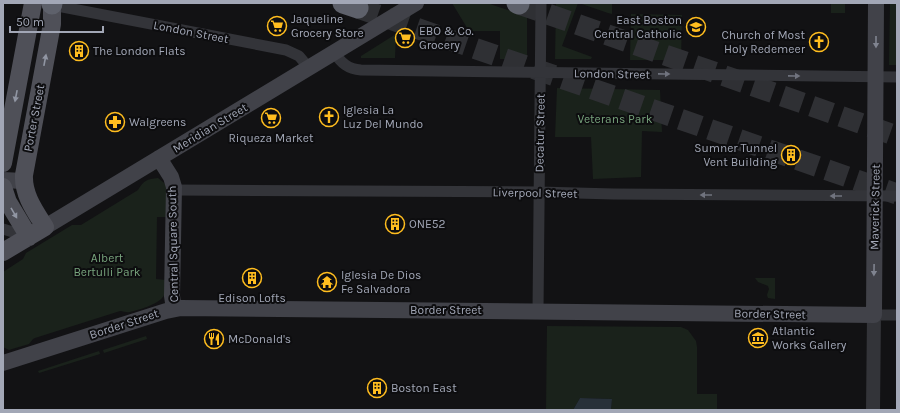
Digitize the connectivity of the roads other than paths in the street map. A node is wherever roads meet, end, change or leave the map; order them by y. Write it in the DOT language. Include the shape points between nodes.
graph roads {
  1 [pos="45,3"];
  2 [pos="416,3"];
  3 [pos="541,3"];
  4 [pos="876,3"];
  5 [pos="334,52"];
  6 [pos="309,68"];
  7 [pos="541,73"];
  8 [pos="876,77"];
  9 [pos="897,77"];
  10 [pos="159,158"];
  11 [pos="3,163"];
  12 [pos="3,180"];
  13 [pos="23,181"];
  14 [pos="3,187"];
  15 [pos="174,190"];
  16 [pos="539,192"];
  17 [pos="875,196"];
  18 [pos="897,196"];
  19 [pos="45,227"];
  20 [pos="3,229"];
  21 [pos="29,237"];
  22 [pos="3,252"];
  23 [pos="174,309"];
  24 [pos="538,311"];
  25 [pos="874,315"];
  26 [pos="897,315"];
  27 [pos="3,363"];
  28 [pos="873,410"];
  1 -- 6 [label="street, London Street" via="286,50 299,56"];
  1 -- 11 [label="main road, Porter Street, one-way"];
  13 -- 1 [label="main road, Porter Street, one-way" via="52,24"];
  2 -- 5 [label="main road, Meridian Street"];
  3 -- 7 [label="street, Decatur Street"];
  4 -- 8 [label="main road, Maverick Street, one-way"];
  5 -- 6 [label="main road, Meridian Street"];
  5 -- 7 [label="street, London Street" via="345,65 357,70"];
  6 -- 10 [label="main road, Meridian Street"];
  7 -- 8 [label="street, London Street, one-way"];
  7 -- 16 [label="street, Decatur Street"];
  8 -- 9 [label="street, London Street"];
  8 -- 17 [label="main road, Maverick Street"];
  10 -- 15 [label="main road, Central Square South" via="171,177"];
  10 -- 19 [label="main road, Meridian Street"];
  12 -- 13 [label="main road"];
  13 -- 19 [label="main road, Porter Street" via="26,194"];
  14 -- 21 [label="main road, one-way" via="8,202"];
  15 -- 16 [label="street, Liverpool Street"];
  15 -- 23 [label="main road, Central Square South"];
  17 -- 16 [label="street, Liverpool Street, one-way"];
  16 -- 24 [label="street, Decatur Street"];
  17 -- 18 [label="street, Liverpool Street"];
  17 -- 25 [label="main road, Maverick Street, one-way"];
  19 -- 21 [label="main road, Meridian Street"];
  20 -- 21 [label="street"];
  21 -- 22 [label="main road, Meridian Street"];
  23 -- 24 [label="main road, Border Street"];
  23 -- 27 [label="main road, Border Street"];
  24 -- 25 [label="main road, Border Street"];
  25 -- 26 [label="street, Border Street"];
  25 -- 28 [label="street, Maverick Street"];
}
